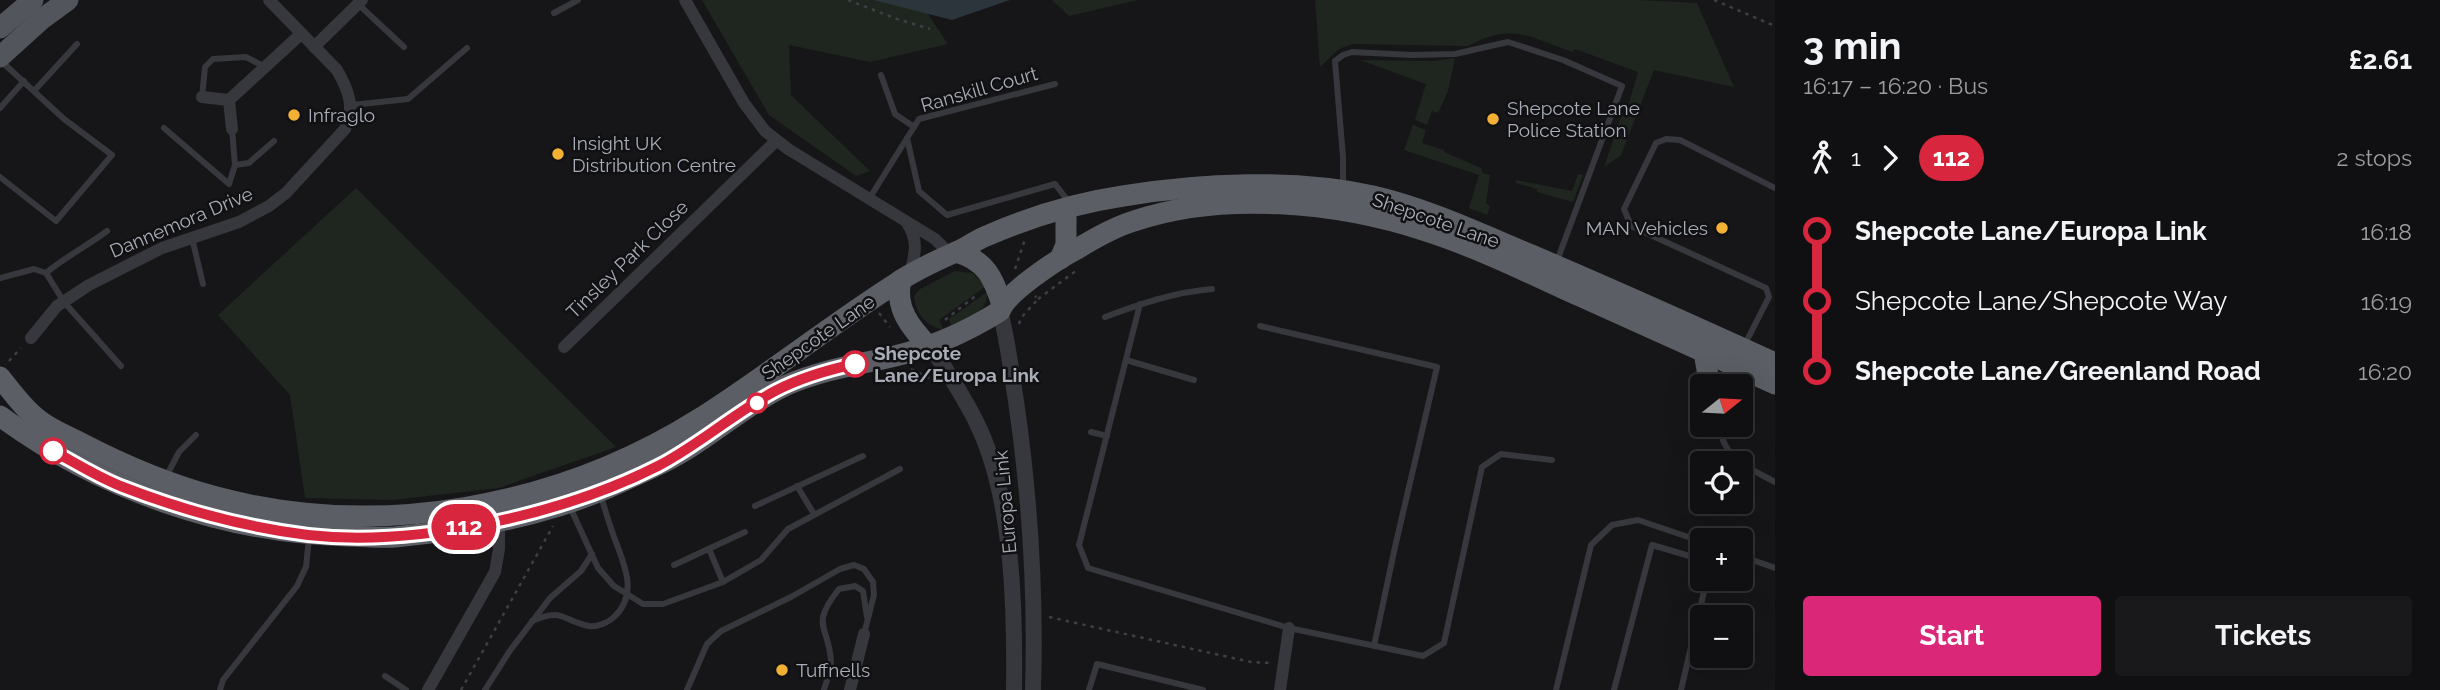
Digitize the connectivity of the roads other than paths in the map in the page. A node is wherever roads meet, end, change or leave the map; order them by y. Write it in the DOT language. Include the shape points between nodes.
graph roads {
  1 [pos="33,0"];
  2 [pos="68,0"];
  3 [pos="269,0"];
  4 [pos="578,0"];
  5 [pos="685,0"];
  6 [pos="360,2"];
  7 [pos="554,13"];
  8 [pos="0,28"];
  9 [pos="301,34"];
  10 [pos="77,44"];
  11 [pos="314,47"];
  12 [pos="404,47"];
  13 [pos="467,48"];
  14 [pos="0,58"];
  15 [pos="265,67"];
  16 [pos="881,75"];
  17 [pos="23,81"];
  18 [pos="1055,84"];
  19 [pos="34,91"];
  20 [pos="202,97"];
  21 [pos="229,100"];
  22 [pos="352,106"];
  23 [pos="0,108"];
  24 [pos="914,127"];
  25 [pos="164,128"];
  26 [pos="232,129"];
  27 [pos="907,138"];
  28 [pos="274,141"];
  29 [pos="776,141"];
  30 [pos="235,165"];
  31 [pos="0,177"];
  32 [pos="1775,188"];
  33 [pos="1342,191"];
  34 [pos="1204,197"];
  35 [pos="869,198"];
  36 [pos="1066,209"];
  37 [pos="907,223"];
  38 [pos="107,231"];
  39 [pos="192,238"];
  40 [pos="953,253"];
  41 [pos="1060,259"];
  42 [pos="1555,265"];
  43 [pos="46,273"];
  44 [pos="905,277"];
  45 [pos="0,278"];
  46 [pos="203,284"];
  47 [pos="1212,289"];
  48 [pos="64,302"];
  49 [pos="1140,304"];
  50 [pos="1001,308"];
  51 [pos="1105,317"];
  52 [pos="1259,326"];
  53 [pos="31,338"];
  54 [pos="564,346"];
  55 [pos="930,347"];
  56 [pos="1704,352"];
  57 [pos="1126,360"];
  58 [pos="1746,360"];
  59 [pos="1775,363"];
  60 [pos="121,366"];
  61 [pos="2,372"];
  62 [pos="1708,374"];
  63 [pos="1736,374"];
  64 [pos="1744,374"];
  65 [pos="1194,380"];
  66 [pos="1775,384"];
  67 [pos="723,414"];
  68 [pos="0,416"];
  69 [pos="1091,432"];
  70 [pos="196,435"];
  71 [pos="1107,436"];
  72 [pos="863,456"];
  73 [pos="1552,460"];
  74 [pos="900,469"];
  75 [pos="1753,470"];
  76 [pos="572,480"];
  77 [pos="164,481"];
  78 [pos="1775,482"];
  79 [pos="797,486"];
  80 [pos="600,490"];
  81 [pos="564,504"];
  82 [pos="755,506"];
  83 [pos="498,511"];
  84 [pos="814,514"];
  85 [pos="309,525"];
  86 [pos="745,533"];
  87 [pos="1687,537"];
  88 [pos="1690,538"];
  89 [pos="709,549"];
  90 [pos="592,554"];
  91 [pos="1682,554"];
  92 [pos="1690,556"];
  93 [pos="1753,560"];
  94 [pos="674,565"];
  95 [pos="1775,568"];
  96 [pos="723,582"];
  97 [pos="1704,591"];
  98 [pos="628,594"];
  99 [pos="532,621"];
  100 [pos="1289,628"];
  101 [pos="865,630"];
  102 [pos="1374,646"];
  103 [pos="385,676"];
  104 [pos="220,690"];
  105 [pos="406,690"];
  106 [pos="428,690"];
  107 [pos="485,690"];
  108 [pos="687,690"];
  109 [pos="824,690"];
  110 [pos="850,690"];
  111 [pos="1014,690"];
  112 [pos="1033,690"];
  113 [pos="1089,690"];
  114 [pos="1203,690"];
  115 [pos="1280,690"];
  116 [pos="1556,690"];
  117 [pos="1614,690"];
  118 [pos="1681,690"];
  1 -- 8 [label="main road"];
  2 -- 14 [label="main road"];
  3 -- 9 [label="street"];
  4 -- 7 [label="lane"];
  5 -- 29 [label="street" via="754,119"];
  6 -- 11 [label="street"];
  6 -- 12 [label="lane"];
  9 -- 11 [label="street"];
  9 -- 15 [label="street"];
  10 -- 19 [label="lane"];
  11 -- 22 [label="street" via="337,70"];
  13 -- 22 [label="lane" via="408,99"];
  14 -- 17 [label="lane"];
  15 -- 20 [label="lane" via="246,57 213,59 205,67"];
  15 -- 21 [label="street"];
  16 -- 24 [label="lane" via="895,114"];
  17 -- 19 [label="lane"];
  17 -- 23 [label="lane"];
  18 -- 24 [label="lane, Ranskill Court" via="919,119"];
  19 -- 31 [label="lane" via="112,155 56,221"];
  20 -- 21 [label="street"];
  21 -- 26 [label="street"];
  22 -- 39 [label="street, Dannemora Drive" via="337,140 286,193 239,222"];
  24 -- 27 [label="lane, Ranskill Court"];
  25 -- 30 [label="lane" via="229,184"];
  26 -- 30 [label="lane"];
  27 -- 35 [label="lane, Ranskill Court"];
  27 -- 36 [label="lane" via="919,191 947,215 1055,184 1065,197"];
  28 -- 30 [label="lane" via="249,163"];
  29 -- 35 [label="street"];
  29 -- 54 [label="street, Tinsley Park Close"];
  32 -- 58 [label="lane" via="1680,140 1666,139 1657,143 1624,209 1631,226 1766,288 1769,298"];
  33 -- 34 [label="highway, Shepcote Lane" via="1273,185"];
  33 -- 42 [label="highway, Shepcote Lane" via="1412,208"];
  33 -- 42 [label="lane" via="1338,57 1352,52 1455,54 1508,42 1563,60 1622,86"];
  34 -- 36 [label="highway, Shepcote Lane" via="1122,196"];
  34 -- 41 [label="highway, Shepcote Lane" via="1132,221"];
  34 -- 56 [label="highway, Shepcote Lane" via="1243,204 1310,205 1427,231"];
  35 -- 37 [label="street"];
  36 -- 40 [label="highway, Shepcote Lane" via="983,237"];
  36 -- 41 [label="highway" via="1066,245"];
  37 -- 40 [label="street"];
  37 -- 44 [label="street" via="916,247"];
  38 -- 43 [label="lane"];
  39 -- 46 [label="lane"];
  39 -- 48 [label="street, Dannemora Drive" via="125,265"];
  40 -- 44 [label="highway, Shepcote Lane"];
  40 -- 50 [label="highway" via="989,272"];
  41 -- 50 [label="highway, Shepcote Lane"];
  42 -- 58 [label="highway, Shepcote Lane"];
  43 -- 45 [label="lane" via="34,270"];
  43 -- 48 [label="lane"];
  44 -- 55 [label="highway, Shepcote Lane" via="899,294 905,317"];
  44 -- 67 [label="highway, Shepcote Lane"];
  47 -- 49 [label="lane"];
  48 -- 53 [label="street, Dannemora Drive"];
  48 -- 60 [label="lane"];
  49 -- 51 [label="lane"];
  49 -- 57 [label="lane"];
  50 -- 55 [label="highway, Shepcote Lane" via="961,335"];
  50 -- 112 [label="street, Europa Link" via="1029,505 1035,616"];
  52 -- 102 [label="lane" via="1437,367"];
  55 -- 67 [label="highway, Shepcote Lane" via="831,369"];
  55 -- 111 [label="street, Europa Link" via="972,413 993,469 1012,593"];
  56 -- 58 [label="highway, Shepcote Lane"];
  56 -- 62 [label="highway"];
  57 -- 65 [label="lane"];
  57 -- 71 [label="lane"];
  58 -- 59 [label="highway, Shepcote Lane"];
  58 -- 63 [label="lane"];
  58 -- 64 [label="lane"];
  58 -- 66 [label="highway, Shepcote Lane"];
  61 -- 77 [label="highway, Shepcote Lane" via="39,420 121,464"];
  67 -- 76 [label="highway, Shepcote Lane"];
  67 -- 80 [label="highway, Shepcote Lane" via="658,466"];
  68 -- 85 [label="highway, Shepcote Lane" via="51,450 122,487 221,519"];
  69 -- 71 [label="lane"];
  70 -- 77 [label="lane" via="179,452"];
  71 -- 100 [label="lane" via="1079,545 1088,568"];
  72 -- 79 [label="lane"];
  73 -- 102 [label="lane" via="1501,454 1482,467 1444,643 1423,656"];
  74 -- 84 [label="lane"];
  75 -- 78 [label="lane"];
  76 -- 80 [label="highway" via="589,482"];
  76 -- 81 [label="highway"];
  76 -- 83 [label="highway, Shepcote Lane" via="524,496"];
  77 -- 85 [label="highway, Shepcote Lane"];
  79 -- 82 [label="lane"];
  79 -- 84 [label="lane"];
  80 -- 81 [label="highway, Shepcote Lane"];
  80 -- 98 [label="lane" via="627,569"];
  81 -- 83 [label="highway, Shepcote Lane"];
  81 -- 90 [label="lane"];
  83 -- 85 [label="highway, Shepcote Lane" via="465,508"];
  83 -- 106 [label="street" via="495,572"];
  84 -- 96 [label="lane" via="788,529 761,560"];
  85 -- 104 [label="lane" via="306,567 297,586 223,680"];
  86 -- 89 [label="lane"];
  87 -- 88 [label="lane"];
  87 -- 91 [label="lane"];
  87 -- 116 [label="lane" via="1638,520 1612,525 1591,544"];
  89 -- 94 [label="lane"];
  89 -- 96 [label="lane"];
  90 -- 98 [label="lane" via="614,586"];
  90 -- 99 [label="lane"];
  91 -- 92 [label="lane"];
  91 -- 117 [label="lane" via="1652,545"];
  93 -- 95 [label="lane"];
  96 -- 98 [label="lane" via="663,604 643,604"];
  97 -- 118 [label="lane"];
  98 -- 99 [label="lane" via="609,622 590,626 548,614"];
  99 -- 107 [label="lane"];
  100 -- 102 [label="lane"];
  100 -- 115 [label="street"];
  101 -- 108 [label="lane" via="873,582 864,569 854,565 721,631 707,644"];
  101 -- 109 [label="lane" via="863,591 856,586 839,589 821,618 831,664"];
  101 -- 110 [label="street"];
  103 -- 105 [label="lane"];
  113 -- 114 [label="lane" via="1097,664"];
}
